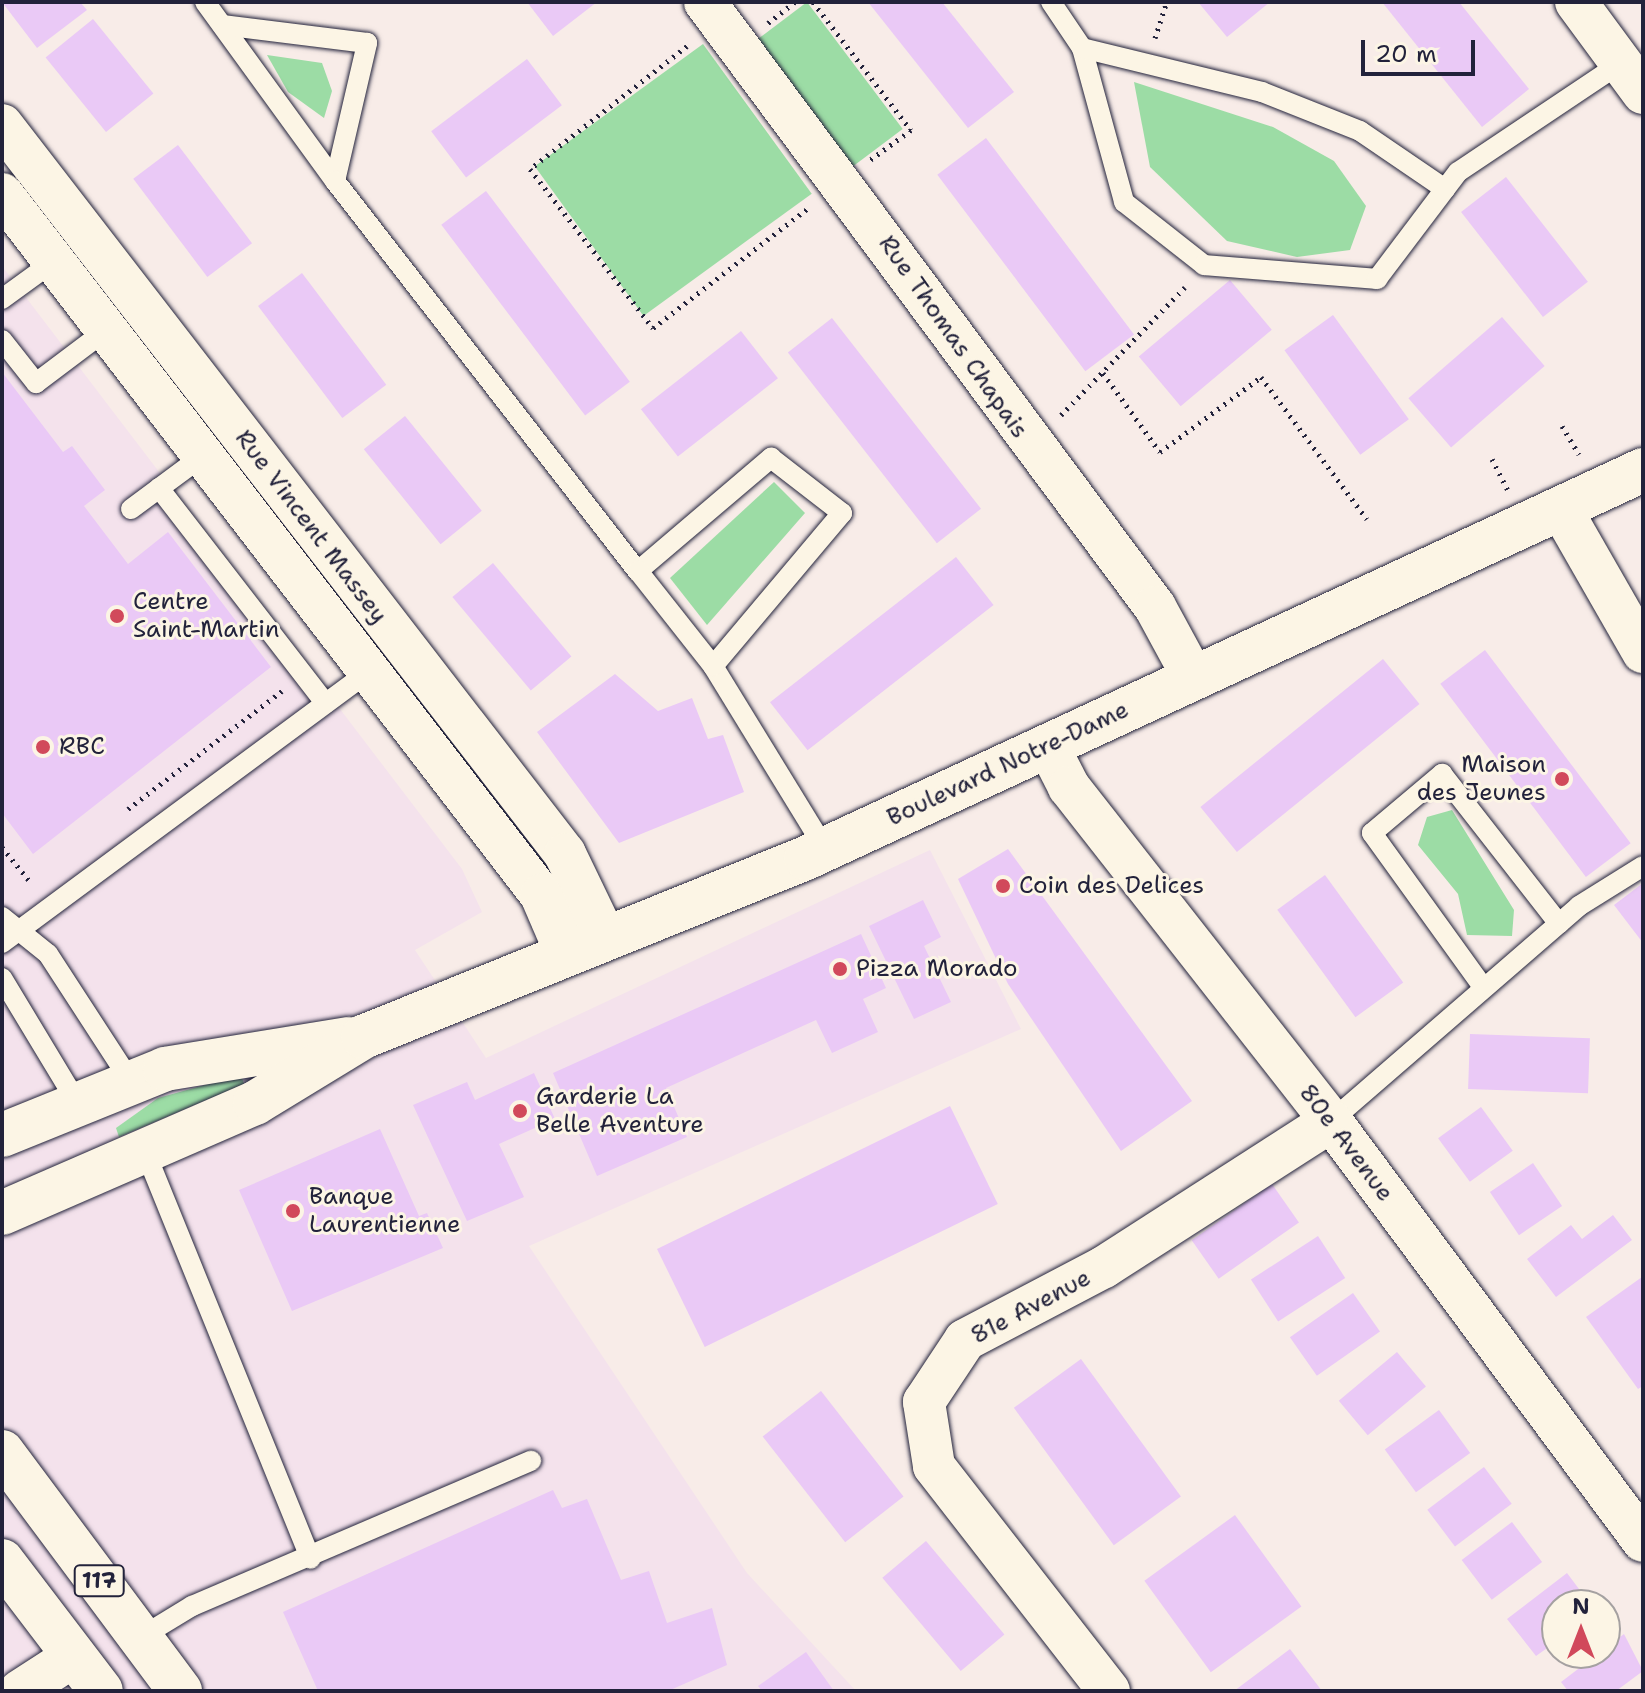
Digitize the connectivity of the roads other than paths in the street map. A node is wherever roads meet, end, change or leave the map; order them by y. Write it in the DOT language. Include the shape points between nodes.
graph roads {
  1 [pos="205,2"];
  2 [pos="1051,2"];
  3 [pos="1576,2"];
  4 [pos="713,11"];
  5 [pos="222,25"];
  6 [pos="1082,48"];
  7 [pos="1632,78"];
  8 [pos="2,125"];
  9 [pos="335,181"];
  10 [pos="1445,189"];
  11 [pos="2,194"];
  12 [pos="87,236"];
  13 [pos="54,261"];
  14 [pos="2,299"];
  15 [pos="105,331"];
  16 [pos="2,340"];
  17 [pos="237,430"];
  18 [pos="203,456"];
  19 [pos="1643,470"];
  20 [pos="159,488"];
  21 [pos="131,509"];
  22 [pos="1561,509"];
  23 [pos="638,571"];
  24 [pos="1643,652"];
  25 [pos="713,666"];
  26 [pos="368,672"];
  27 [pos="1193,677"];
  28 [pos="325,703"];
  29 [pos="1048,746"];
  30 [pos="825,849"];
  31 [pos="1643,866"];
  32 [pos="1559,924"];
  33 [pos="7,930"];
  34 [pos="586,945"];
  35 [pos="2,978"];
  36 [pos="1483,987"];
  37 [pos="363,1037"];
  38 [pos="131,1082"];
  39 [pos="78,1104"];
  40 [pos="1331,1121"];
  41 [pos="2,1135"];
  42 [pos="145,1151"];
  43 [pos="2,1213"];
  44 [pos="2,1452"];
  45 [pos="531,1461"];
  46 [pos="1643,1541"];
  47 [pos="311,1559"];
  48 [pos="2,1561"];
  49 [pos="141,1637"];
  50 [pos="74,1656"];
  51 [pos="20,1691"];
  52 [pos="101,1691"];
  53 [pos="180,1691"];
  54 [pos="1109,1691"];
  1 -- 5 [label="lane"];
  2 -- 6 [label="lane"];
  3 -- 7 [label="street"];
  4 -- 27 [label="street, Rue Thomas Chapais" via="843,181 1030,447 1155,607"];
  5 -- 9 [label="lane"];
  5 -- 9 [label="lane" via="367,43"];
  6 -- 10 [label="lane" via="1262,92 1360,131"];
  6 -- 10 [label="lane" via="1124,202 1204,265 1377,279"];
  7 -- 10 [label="lane" via="1458,172"];
  8 -- 12 [label="street, Rue Vincent Massey"];
  9 -- 23 [label="lane"];
  11 -- 13 [label="street, Rue Vincent Massey"];
  12 -- 13 [label="lane"];
  12 -- 17 [label="street, Rue Vincent Massey"];
  13 -- 14 [label="lane"];
  13 -- 15 [label="street, Rue Vincent Massey"];
  15 -- 16 [label="lane" via="36,383"];
  15 -- 18 [label="street, Rue Vincent Massey"];
  17 -- 18 [label="lane"];
  17 -- 34 [label="street, Rue Vincent Massey" via="565,854"];
  18 -- 20 [label="lane"];
  18 -- 26 [label="street, Rue Vincent Massey"];
  19 -- 22 [label="street, Boulevard Notre-Dame"];
  20 -- 21 [label="lane"];
  20 -- 28 [label="lane"];
  22 -- 24 [label="street"];
  22 -- 27 [label="street, Boulevard Notre-Dame"];
  23 -- 25 [label="lane"];
  23 -- 25 [label="lane" via="771,458 842,513"];
  25 -- 30 [label="lane"];
  26 -- 28 [label="lane"];
  26 -- 34 [label="street, Rue Vincent Massey"];
  27 -- 29 [label="street, Boulevard Notre-Dame"];
  28 -- 33 [label="lane"];
  29 -- 30 [label="street, Boulevard Notre-Dame"];
  29 -- 40 [label="street, 80e Avenue" via="1069,787"];
  30 -- 34 [label="street, Boulevard Notre-Dame"];
  31 -- 32 [label="lane"];
  32 -- 36 [label="lane"];
  32 -- 36 [label="lane" via="1442,774 1372,833"];
  33 -- 38 [label="lane" via="48,954"];
  34 -- 37 [label="street, Boulevard Notre-Dame"];
  35 -- 39 [label="lane"];
  36 -- 40 [label="lane"];
  37 -- 38 [label="street, Boulevard Notre-Dame" via="237,1052"];
  37 -- 42 [label="street, Boulevard Notre-Dame" via="255,1103"];
  38 -- 39 [label="street, Boulevard Notre-Dame"];
  39 -- 41 [label="street, Boulevard Notre-Dame"];
  40 -- 46 [label="street, 80e Avenue"];
  40 -- 54 [label="street, 81e Avenue" via="1104,1267 965,1340 924,1402 934,1466"];
  42 -- 43 [label="street, Boulevard Notre-Dame"];
  42 -- 47 [label="lane"];
  44 -- 49 [label="street, 117"];
  45 -- 47 [label="lane"];
  47 -- 49 [label="lane" via="192,1606"];
  48 -- 50 [label="street, 117"];
  49 -- 53 [label="street, 117"];
  50 -- 51 [label="street"];
  50 -- 52 [label="street, 117"];
}
